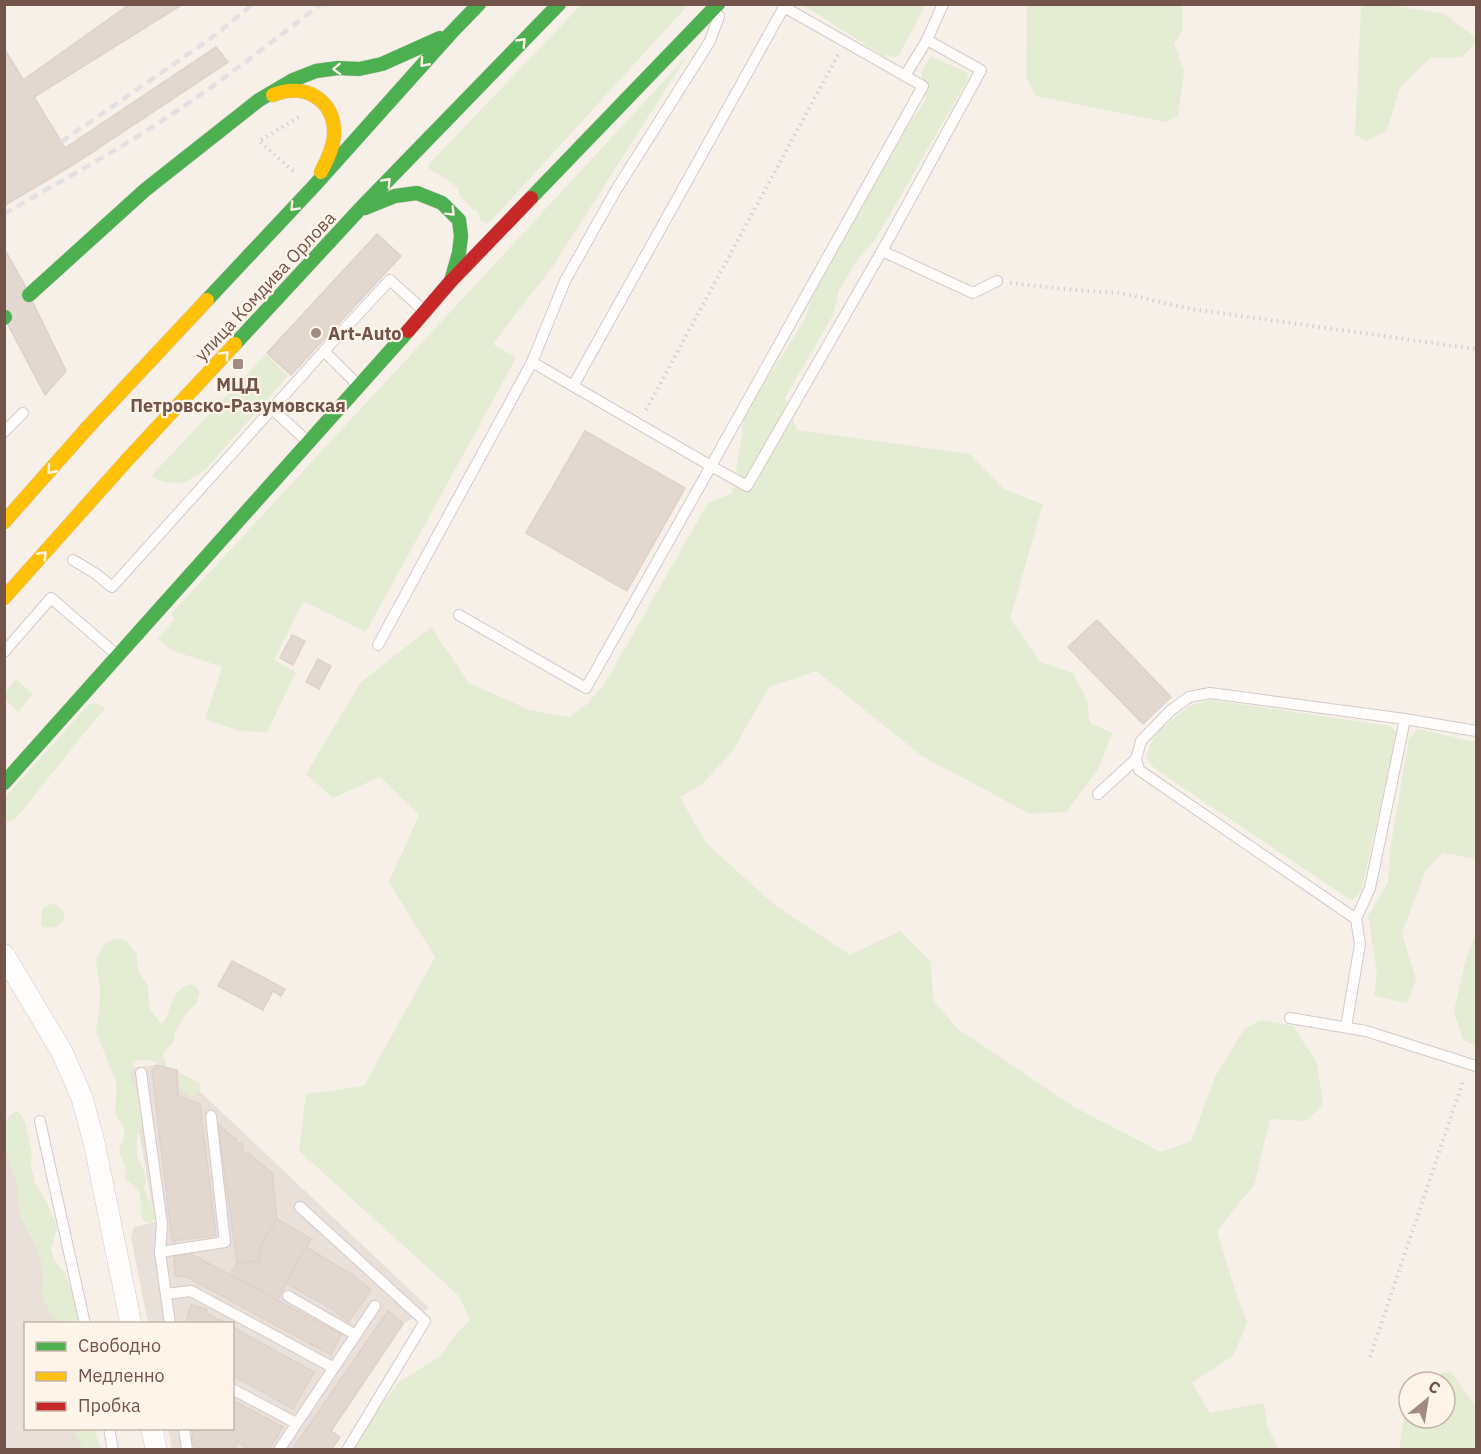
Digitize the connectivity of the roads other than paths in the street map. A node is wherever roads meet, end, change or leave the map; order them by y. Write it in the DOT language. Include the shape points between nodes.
graph roads {
  1 [pos="479,4"];
  2 [pos="559,4"];
  3 [pos="718,4"];
  4 [pos="723,4"];
  5 [pos="943,4"];
  6 [pos="451,33"];
  7 [pos="927,40"];
  8 [pos="904,75"];
  9 [pos="259,100"];
  10 [pos="314,186"];
  11 [pos="359,210"];
  12 [pos="882,251"];
  13 [pos="451,281"];
  14 [pos="997,281"];
  15 [pos="29,295"];
  16 [pos="425,312"];
  17 [pos="324,351"];
  18 [pos="532,362"];
  19 [pos="359,386"];
  20 [pos="573,386"];
  21 [pos="271,408"];
  22 [pos="23,413"];
  23 [pos="4,432"];
  24 [pos="309,442"];
  25 [pos="711,466"];
  26 [pos="4,522"];
  27 [pos="74,560"];
  28 [pos="4,598"];
  29 [pos="459,615"];
  30 [pos="378,645"];
  31 [pos="4,652"];
  32 [pos="117,655"];
  33 [pos="1405,719"];
  34 [pos="1476,731"];
  35 [pos="1136,759"];
  36 [pos="4,783"];
  37 [pos="1098,794"];
  38 [pos="1356,919"];
  39 [pos="4,955"];
  40 [pos="1290,1018"];
  41 [pos="1346,1027"];
  42 [pos="1473,1065"];
  43 [pos="141,1073"];
  44 [pos="211,1116"];
  45 [pos="40,1121"];
  46 [pos="300,1207"];
  47 [pos="160,1252"];
  48 [pos="166,1294"];
  49 [pos="288,1296"];
  50 [pos="375,1306"];
  51 [pos="85,1322"];
  52 [pos="131,1322"];
  53 [pos="170,1322"];
  54 [pos="356,1335"];
  55 [pos="334,1368"];
  56 [pos="234,1390"];
  57 [pos="296,1423"];
  58 [pos="109,1430"];
  59 [pos="152,1430"];
  60 [pos="184,1430"];
  61 [pos="113,1449"];
  62 [pos="156,1449"];
  63 [pos="187,1449"];
  64 [pos="279,1449"];
  65 [pos="347,1449"];
  1 -- 6 [label="street, улица Комдива Орлова"];
  11 -- 2 [label="street, улица Комдива Орлова, one-way"];
  3 -- 13 [label="street"];
  4 -- 18 [label="lane" via="710,41 616,190 566,281"];
  5 -- 7 [label="lane"];
  6 -- 9 [label="street, one-way" via="382,64 316,71"];
  6 -- 10 [label="street, улица Комдива Орлова, one-way"];
  7 -- 8 [label="lane"];
  7 -- 12 [label="lane" via="981,70"];
  8 -- 20 [label="lane" via="784,7"];
  8 -- 25 [label="lane" via="923,86"];
  9 -- 10 [label="street" via="291,90 307,92 323,101 332,118 334,137"];
  9 -- 15 [label="street" via="145,190"];
  10 -- 26 [label="street, улица Комдива Орлова, one-way"];
  11 -- 13 [label="street, one-way" via="395,196 417,193 442,203 459,220 461,236"];
  28 -- 11 [label="street, улица Комдива Орлова, one-way"];
  12 -- 14 [label="lane" via="973,293"];
  12 -- 25 [label="lane" via="747,486"];
  13 -- 16 [label="street"];
  16 -- 17 [label="lane" via="390,280"];
  16 -- 19 [label="street"];
  17 -- 19 [label="lane"];
  17 -- 21 [label="lane"];
  18 -- 20 [label="lane"];
  18 -- 30 [label="lane"];
  19 -- 24 [label="street"];
  20 -- 25 [label="lane"];
  21 -- 24 [label="lane"];
  21 -- 27 [label="lane" via="112,587"];
  22 -- 23 [label="lane"];
  24 -- 32 [label="street"];
  25 -- 29 [label="lane" via="586,688"];
  31 -- 32 [label="lane" via="51,598"];
  32 -- 36 [label="street"];
  33 -- 34 [label="lane"];
  33 -- 35 [label="lane" via="1210,693 1189,697 1170,711 1141,741"];
  33 -- 38 [label="lane" via="1370,888"];
  35 -- 37 [label="lane"];
  35 -- 38 [label="lane" via="1138,770"];
  38 -- 41 [label="lane" via="1360,944"];
  39 -- 52 [label="street" via="62,1052 82,1098"];
  40 -- 41 [label="lane"];
  41 -- 42 [label="lane"];
  43 -- 47 [label="lane" via="162,1224"];
  44 -- 47 [label="lane" via="225,1242"];
  45 -- 51 [label="lane"];
  46 -- 65 [label="lane" via="425,1321"];
  47 -- 48 [label="lane"];
  48 -- 53 [label="lane"];
  48 -- 55 [label="lane" via="191,1291"];
  49 -- 54 [label="lane"];
  50 -- 54 [label="lane"];
  54 -- 55 [label="lane"];
  55 -- 57 [label="lane"];
  56 -- 57 [label="lane"];
  57 -- 64 [label="lane"];
  58 -- 61 [label="lane"];
  59 -- 62 [label="street"];
  60 -- 63 [label="lane"];
}
